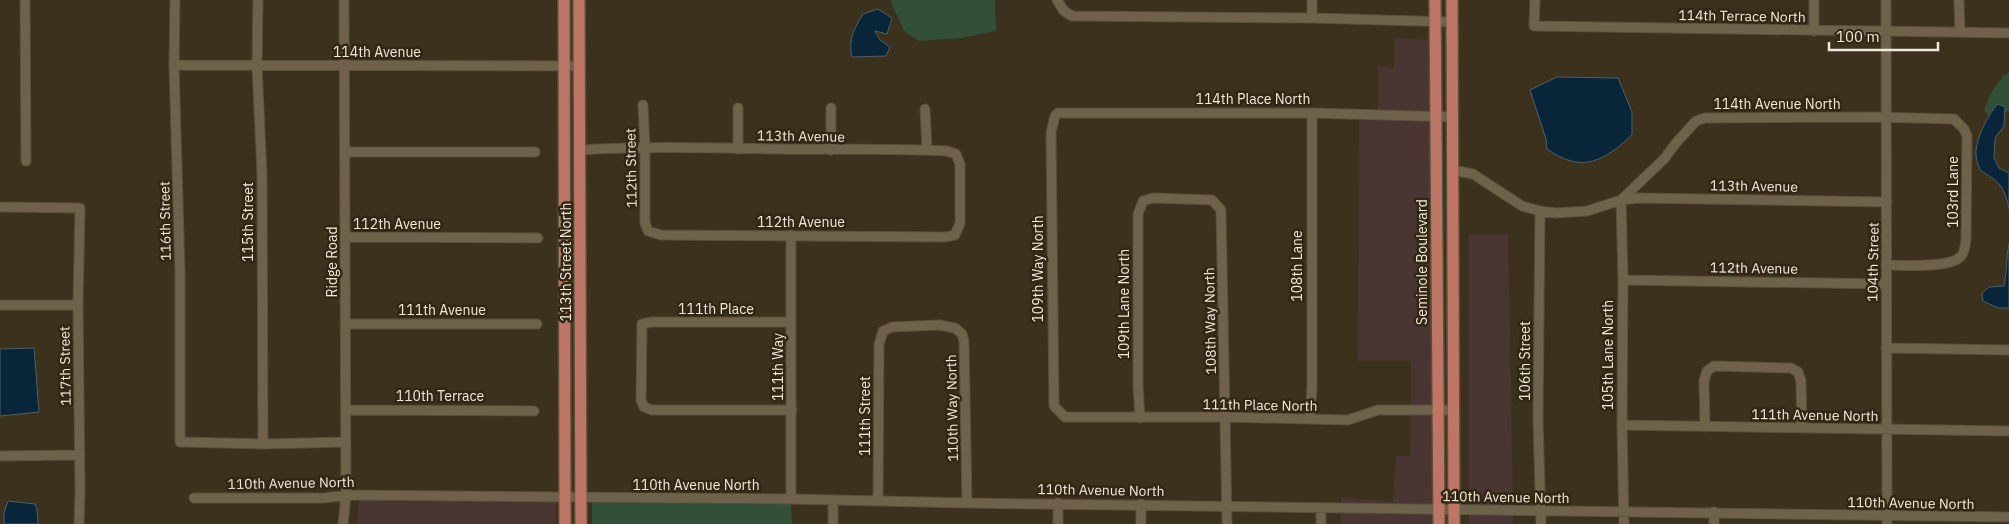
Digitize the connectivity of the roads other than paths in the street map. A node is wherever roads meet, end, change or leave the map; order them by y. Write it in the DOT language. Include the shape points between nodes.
graph roads {
  1 [pos="25,0"];
  2 [pos="175,0"];
  3 [pos="258,0"];
  4 [pos="344,0"];
  5 [pos="564,0"];
  6 [pos="579,0"];
  7 [pos="1057,0"];
  8 [pos="1312,0"];
  9 [pos="1435,0"];
  10 [pos="1452,0"];
  11 [pos="1535,0"];
  12 [pos="1814,0"];
  13 [pos="1886,0"];
  14 [pos="1960,0"];
  15 [pos="1312,18"];
  16 [pos="1435,22"];
  17 [pos="1452,22"];
  18 [pos="1814,31"];
  19 [pos="1886,31"];
  20 [pos="1960,32"];
  21 [pos="2009,32"];
  22 [pos="174,65"];
  23 [pos="257,65"];
  24 [pos="344,66"];
  25 [pos="564,66"];
  26 [pos="579,66"];
  27 [pos="643,105"];
  28 [pos="738,108"];
  29 [pos="831,108"];
  30 [pos="925,109"];
  31 [pos="1312,113"];
  32 [pos="1055,116"];
  33 [pos="1436,116"];
  34 [pos="1453,117"];
  35 [pos="1887,118"];
  36 [pos="1964,129"];
  37 [pos="646,149"];
  38 [pos="738,149"];
  39 [pos="580,150"];
  40 [pos="831,150"];
  41 [pos="927,150"];
  42 [pos="345,152"];
  43 [pos="535,152"];
  44 [pos="26,161"];
  45 [pos="1453,170"];
  46 [pos="1153,198"];
  47 [pos="1621,200"];
  48 [pos="1887,202"];
  49 [pos="0,207"];
  50 [pos="1540,212"];
  51 [pos="648,231"];
  52 [pos="791,235"];
  53 [pos="955,235"];
  54 [pos="346,238"];
  55 [pos="538,238"];
  56 [pos="1886,265"];
  57 [pos="1623,280"];
  58 [pos="1886,284"];
  59 [pos="0,305"];
  60 [pos="78,305"];
  61 [pos="791,322"];
  62 [pos="346,324"];
  63 [pos="537,324"];
  64 [pos="883,331"];
  65 [pos="1886,348"];
  66 [pos="2009,350"];
  67 [pos="346,410"];
  68 [pos="792,410"];
  69 [pos="1438,410"];
  70 [pos="1454,410"];
  71 [pos="534,411"];
  72 [pos="1065,417"];
  73 [pos="1224,417"];
  74 [pos="1140,418"];
  75 [pos="1310,419"];
  76 [pos="1622,425"];
  77 [pos="1705,427"];
  78 [pos="1802,428"];
  79 [pos="1887,429"];
  80 [pos="2009,431"];
  81 [pos="345,442"];
  82 [pos="262,444"];
  83 [pos="80,455"];
  84 [pos="0,456"];
  85 [pos="346,495"];
  86 [pos="194,498"];
  87 [pos="565,498"];
  88 [pos="581,498"];
  89 [pos="791,499"];
  90 [pos="833,500"];
  91 [pos="878,501"];
  92 [pos="967,503"];
  93 [pos="1058,503"];
  94 [pos="1141,504"];
  95 [pos="1227,505"];
  96 [pos="1320,508"];
  97 [pos="1439,510"];
  98 [pos="1454,510"];
  99 [pos="1541,511"];
  100 [pos="1624,511"];
  101 [pos="1714,512"];
  102 [pos="2009,517"];
  103 [pos="1800,519"];
  104 [pos="1887,520"];
  105 [pos="79,524"];
  106 [pos="343,524"];
  107 [pos="565,524"];
  108 [pos="581,524"];
  109 [pos="833,524"];
  110 [pos="1058,524"];
  111 [pos="1141,524"];
  112 [pos="1227,524"];
  113 [pos="1321,524"];
  114 [pos="1439,524"];
  115 [pos="1454,524"];
  116 [pos="1542,524"];
  117 [pos="1624,524"];
  118 [pos="1714,524"];
  1 -- 44 [label="street"];
  2 -- 22 [label="street, 116th Street"];
  3 -- 23 [label="street, 115th Street"];
  4 -- 24 [label="street, Ridge Road"];
  5 -- 25 [label="main road, 113th Street North"];
  6 -- 26 [label="main road, 113th Street North"];
  7 -- 15 [label="street" via="1072,16"];
  8 -- 15 [label="street"];
  9 -- 16 [label="main road, Seminole Boulevard"];
  10 -- 17 [label="main road"];
  11 -- 18 [label="street, 114th Terrace North" via="1534,26"];
  12 -- 18 [label="street"];
  13 -- 19 [label="street, 104th Street"];
  14 -- 20 [label="street"];
  15 -- 16 [label="street"];
  16 -- 17 [label="street"];
  16 -- 33 [label="main road, Seminole Boulevard"];
  17 -- 34 [label="main road"];
  18 -- 19 [label="street, 114th Terrace North"];
  19 -- 20 [label="street, 114th Terrace North"];
  19 -- 35 [label="street, 104th Street"];
  20 -- 21 [label="street, 114th Terrace North"];
  22 -- 23 [label="street, 114th Avenue"];
  22 -- 82 [label="street, 116th Street" via="180,271 180,442"];
  23 -- 24 [label="street, 114th Avenue"];
  23 -- 82 [label="street, 115th Street" via="262,174"];
  24 -- 25 [label="street, 114th Avenue"];
  24 -- 42 [label="street, Ridge Road"];
  25 -- 26 [label="street, 114th Avenue"];
  25 -- 87 [label="main road, 113th Street North"];
  26 -- 39 [label="main road, 113th Street North"];
  27 -- 37 [label="street, 112th Street"];
  28 -- 38 [label="street"];
  29 -- 40 [label="street"];
  30 -- 41 [label="street"];
  31 -- 32 [label="street, 114th Place North" via="1058,112"];
  31 -- 33 [label="street, 114th Place North"];
  31 -- 75 [label="street, 108th Lane"];
  32 -- 72 [label="street, 109th Way North" via="1051,132 1053,384 1054,406"];
  33 -- 34 [label="street, 114th Place North"];
  33 -- 69 [label="main road, Seminole Boulevard"];
  34 -- 45 [label="main road"];
  35 -- 36 [label="street, 114th Avenue North" via="1948,118 1954,119"];
  35 -- 47 [label="street, 114th Avenue North" via="1715,117 1699,120"];
  35 -- 48 [label="street, 104th Street"];
  36 -- 56 [label="street, 103rd Lane" via="1967,136 1966,240 1962,256 1942,264"];
  37 -- 38 [label="street, 113th Avenue"];
  37 -- 39 [label="street, 113th Avenue"];
  37 -- 51 [label="street, 112th Street" via="645,223"];
  38 -- 40 [label="street, 113th Avenue"];
  39 -- 88 [label="main road, 113th Street North"];
  40 -- 41 [label="street, 113th Avenue"];
  41 -- 53 [label="street, 113th Avenue" via="956,154 960,164 960,223"];
  42 -- 43 [label="street"];
  42 -- 54 [label="street, Ridge Road"];
  45 -- 50 [label="street, 114th Avenue North" via="1473,174 1509,199"];
  45 -- 70 [label="main road"];
  46 -- 73 [label="street, 108th Way North" via="1212,200 1221,210"];
  46 -- 74 [label="street, 109th Lane North" via="1143,202 1138,214"];
  47 -- 48 [label="street, 113th Avenue"];
  47 -- 50 [label="street, 114th Avenue North" via="1587,211"];
  47 -- 57 [label="street, 105th Lane North"];
  48 -- 56 [label="street, 104th Street"];
  49 -- 60 [label="street, 117th Street" via="80,208"];
  50 -- 99 [label="street, 106th Street" via="1538,419"];
  51 -- 52 [label="street, 112th Avenue" via="661,235"];
  52 -- 53 [label="street, 112th Avenue"];
  52 -- 61 [label="street, 111th Way"];
  54 -- 55 [label="street, 112th Avenue"];
  54 -- 62 [label="street, Ridge Road"];
  56 -- 58 [label="street, 104th Street"];
  57 -- 58 [label="street, 112th Avenue"];
  57 -- 76 [label="street, 105th Lane North"];
  58 -- 65 [label="street, 104th Street"];
  59 -- 60 [label="street"];
  60 -- 83 [label="street, 117th Street"];
  61 -- 68 [label="street, 111th Way"];
  61 -- 68 [label="street, 111th Place" via="642,324 641,400 644,407 652,410"];
  62 -- 63 [label="street, 111th Avenue"];
  62 -- 67 [label="street, Ridge Road"];
  64 -- 91 [label="street, 111th Street" via="879,344"];
  64 -- 92 [label="street, 110th Way North" via="892,326 939,325 955,328 962,334"];
  65 -- 66 [label="street"];
  65 -- 79 [label="street, 104th Street"];
  67 -- 71 [label="street, 110th Terrace"];
  67 -- 81 [label="street, Ridge Road"];
  68 -- 89 [label="street, 111th Way"];
  69 -- 70 [label="street, 111th Place North"];
  69 -- 75 [label="street, 111th Place North" via="1378,410 1348,420"];
  69 -- 97 [label="main road, Seminole Boulevard"];
  70 -- 98 [label="main road"];
  72 -- 74 [label="street, 111th Place North"];
  73 -- 74 [label="street, 111th Place North"];
  73 -- 75 [label="street, 111th Place North"];
  73 -- 95 [label="street, 108th Way North"];
  76 -- 77 [label="street, 111th Avenue North"];
  76 -- 100 [label="street, 105th Lane North"];
  77 -- 78 [label="street, 111th Avenue North"];
  77 -- 78 [label="street" via="1704,382 1707,370 1714,366 1791,368 1798,372"];
  78 -- 79 [label="street, 111th Avenue North"];
  79 -- 80 [label="street, 111th Avenue North"];
  79 -- 104 [label="street, 104th Street"];
  81 -- 82 [label="street"];
  81 -- 85 [label="street, Ridge Road"];
  83 -- 84 [label="street"];
  83 -- 105 [label="street, 117th Street"];
  85 -- 86 [label="street, 110th Avenue North" via="325,498"];
  85 -- 87 [label="street, 110th Avenue North"];
  85 -- 106 [label="street, Ridge Road"];
  87 -- 88 [label="street, 110th Avenue North"];
  87 -- 107 [label="main road, 113th Street North"];
  88 -- 89 [label="street, 110th Avenue North"];
  88 -- 108 [label="main road, 113th Street North"];
  89 -- 90 [label="street, 110th Avenue North"];
  90 -- 91 [label="street, 110th Avenue North"];
  90 -- 109 [label="street"];
  91 -- 92 [label="street, 110th Avenue North"];
  92 -- 93 [label="street, 110th Avenue North"];
  93 -- 94 [label="street, 110th Avenue North"];
  93 -- 110 [label="street"];
  94 -- 95 [label="street, 110th Avenue North"];
  94 -- 111 [label="street"];
  95 -- 96 [label="street, 110th Avenue North"];
  95 -- 112 [label="street, 108th Way North"];
  96 -- 97 [label="street, 110th Avenue North"];
  96 -- 113 [label="street"];
  97 -- 98 [label="street, 110th Avenue North"];
  97 -- 114 [label="main road, Seminole Boulevard"];
  98 -- 99 [label="street, 110th Avenue North"];
  98 -- 115 [label="main road"];
  99 -- 100 [label="street, 110th Avenue North"];
  99 -- 116 [label="street, 106th Street"];
  100 -- 101 [label="street, 110th Avenue North"];
  100 -- 117 [label="street, 105th Lane North"];
  101 -- 103 [label="street, 110th Avenue North"];
  101 -- 118 [label="street"];
  102 -- 104 [label="street, 110th Avenue North"];
  103 -- 104 [label="street, 110th Avenue North"];
}
